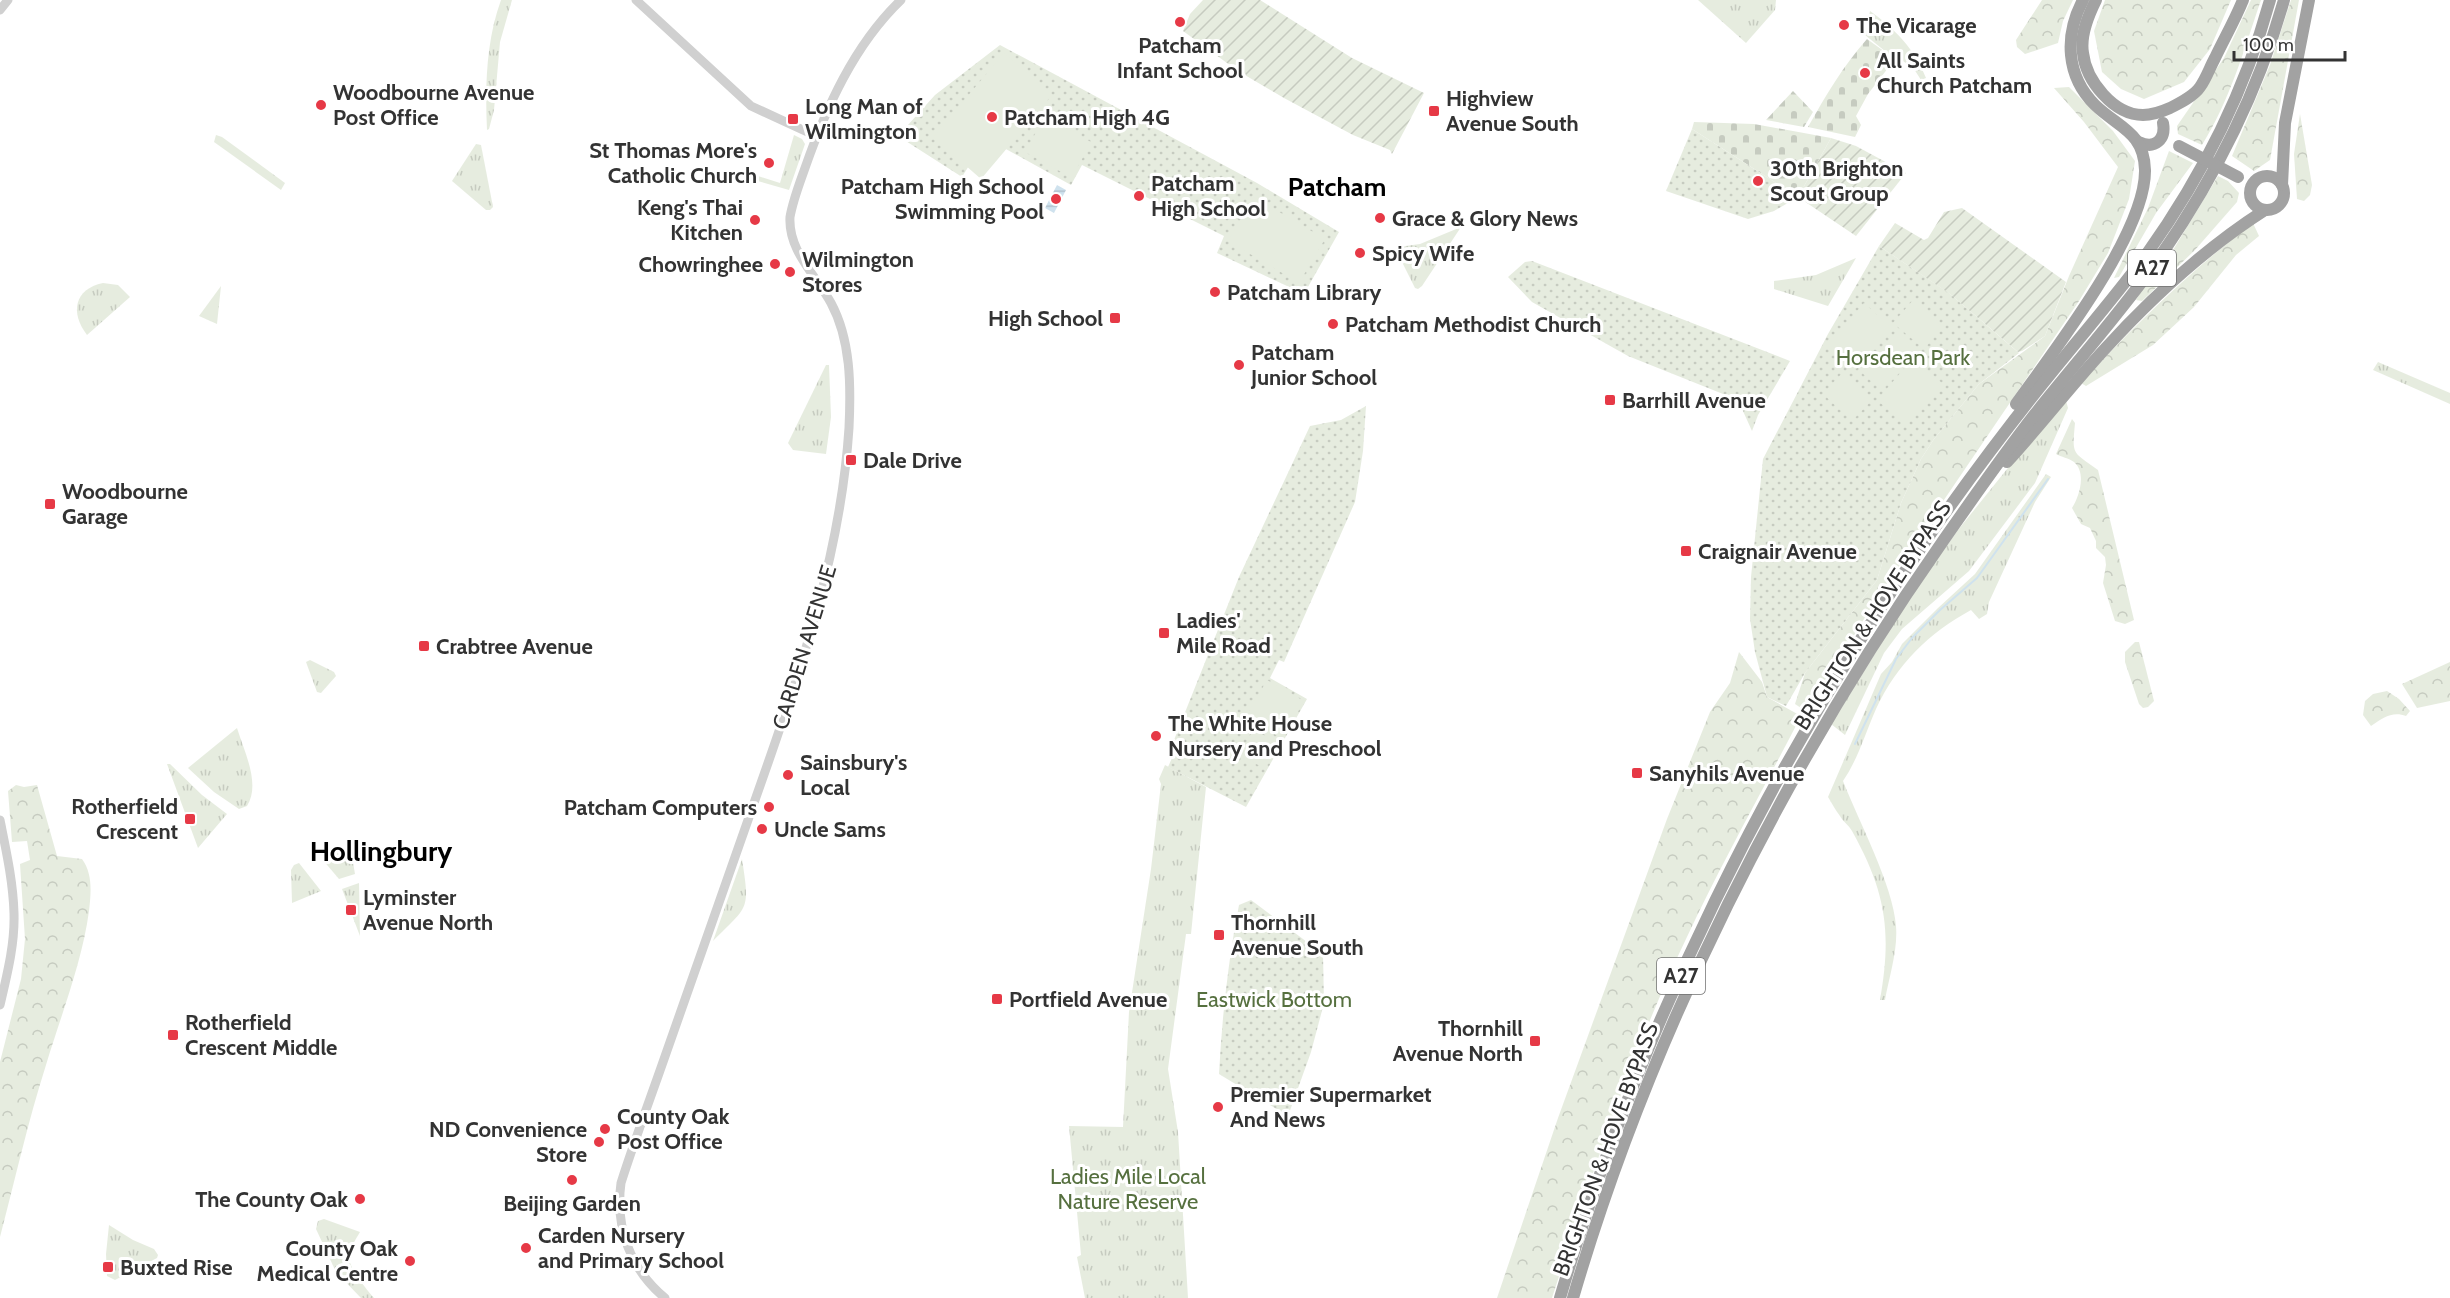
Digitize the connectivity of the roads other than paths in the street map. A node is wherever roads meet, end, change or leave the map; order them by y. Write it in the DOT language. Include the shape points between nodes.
graph roads {
  1 [pos="8,0"];
  2 [pos="636,0"];
  3 [pos="901,0"];
  4 [pos="2083,0"];
  5 [pos="2096,0"];
  6 [pos="2243,0"];
  7 [pos="2270,0"];
  8 [pos="2284,0"];
  9 [pos="2309,0"];
  10 [pos="0,10"];
  11 [pos="2208,71"];
  12 [pos="2105,94"];
  13 [pos="2148,115"];
  14 [pos="2163,123"];
  15 [pos="816,136"];
  16 [pos="2141,141"];
  17 [pos="2179,146"];
  18 [pos="2238,177"];
  19 [pos="2256,180"];
  20 [pos="2282,185"];
  21 [pos="2250,192"];
  22 [pos="2265,210"];
  23 [pos="1980,464"];
  24 [pos="1968,505"];
  25 [pos="0,820"];
  26 [pos="0,1005"];
  27 [pos="665,1298"];
  28 [pos="1560,1298"];
  29 [pos="1573,1298"];
  1 -- 10 [label="street"];
  2 -- 15 [label="street" via="751,106"];
  3 -- 15 [label="street, CARDEN AVENUE" via="877,25 841,83"];
  4 -- 16 [label="highway" via="2071,30 2074,74 2095,105"];
  5 -- 12 [label="highway" via="2086,24 2082,53 2092,79"];
  6 -- 11 [label="highway"];
  7 -- 23 [label="highway, BRIGHTON & HOVE BYPASS / A27" via="2234,99 2192,184 2135,269"];
  8 -- 24 [label="highway, BRIGHTON & HOVE BYPASS / A27" via="2252,90 2199,197 2153,267"];
  9 -- 20 [label="highway" via="2285,123"];
  11 -- 12 [label="highway" via="2188,90 2159,105 2141,107"];
  11 -- 13 [label="highway" via="2193,94 2177,105"];
  12 -- 13 [label="highway" via="2123,109"];
  13 -- 14 [label="highway"];
  13 -- 16 [label="highway" via="2133,125"];
  14 -- 16 [label="highway" via="2163,136"];
  14 -- 17 [label="highway"];
  15 -- 27 [label="street, CARDEN AVENUE" via="789,222 799,254 831,302 846,350 849,407 843,498 815,619 790,701 621,1182 619,1210 625,1240 638,1268"];
  16 -- 17 [label="highway"];
  16 -- 23 [label="highway, A27" via="2145,183 2122,243"];
  17 -- 18 [label="highway, bridge"];
  18 -- 19 [label="highway"];
  18 -- 21 [label="highway"];
  19 -- 20 [label="highway" via="2270,176"];
  19 -- 21 [label="highway"];
  20 -- 22 [label="highway" via="2281,202"];
  21 -- 22 [label="highway" via="2256,206"];
  22 -- 24 [label="highway, A27" via="2195,260 2147,305"];
  23 -- 28 [label="highway, BRIGHTON & HOVE BYPASS / A27" via="1928,536 1842,670 1777,783 1714,905 1662,1017 1616,1132"];
  24 -- 29 [label="highway, BRIGHTON & HOVE BYPASS / A27" via="1852,676 1726,910 1674,1022 1628,1136"];
  25 -- 26 [label="street" via="14,914"];
}
